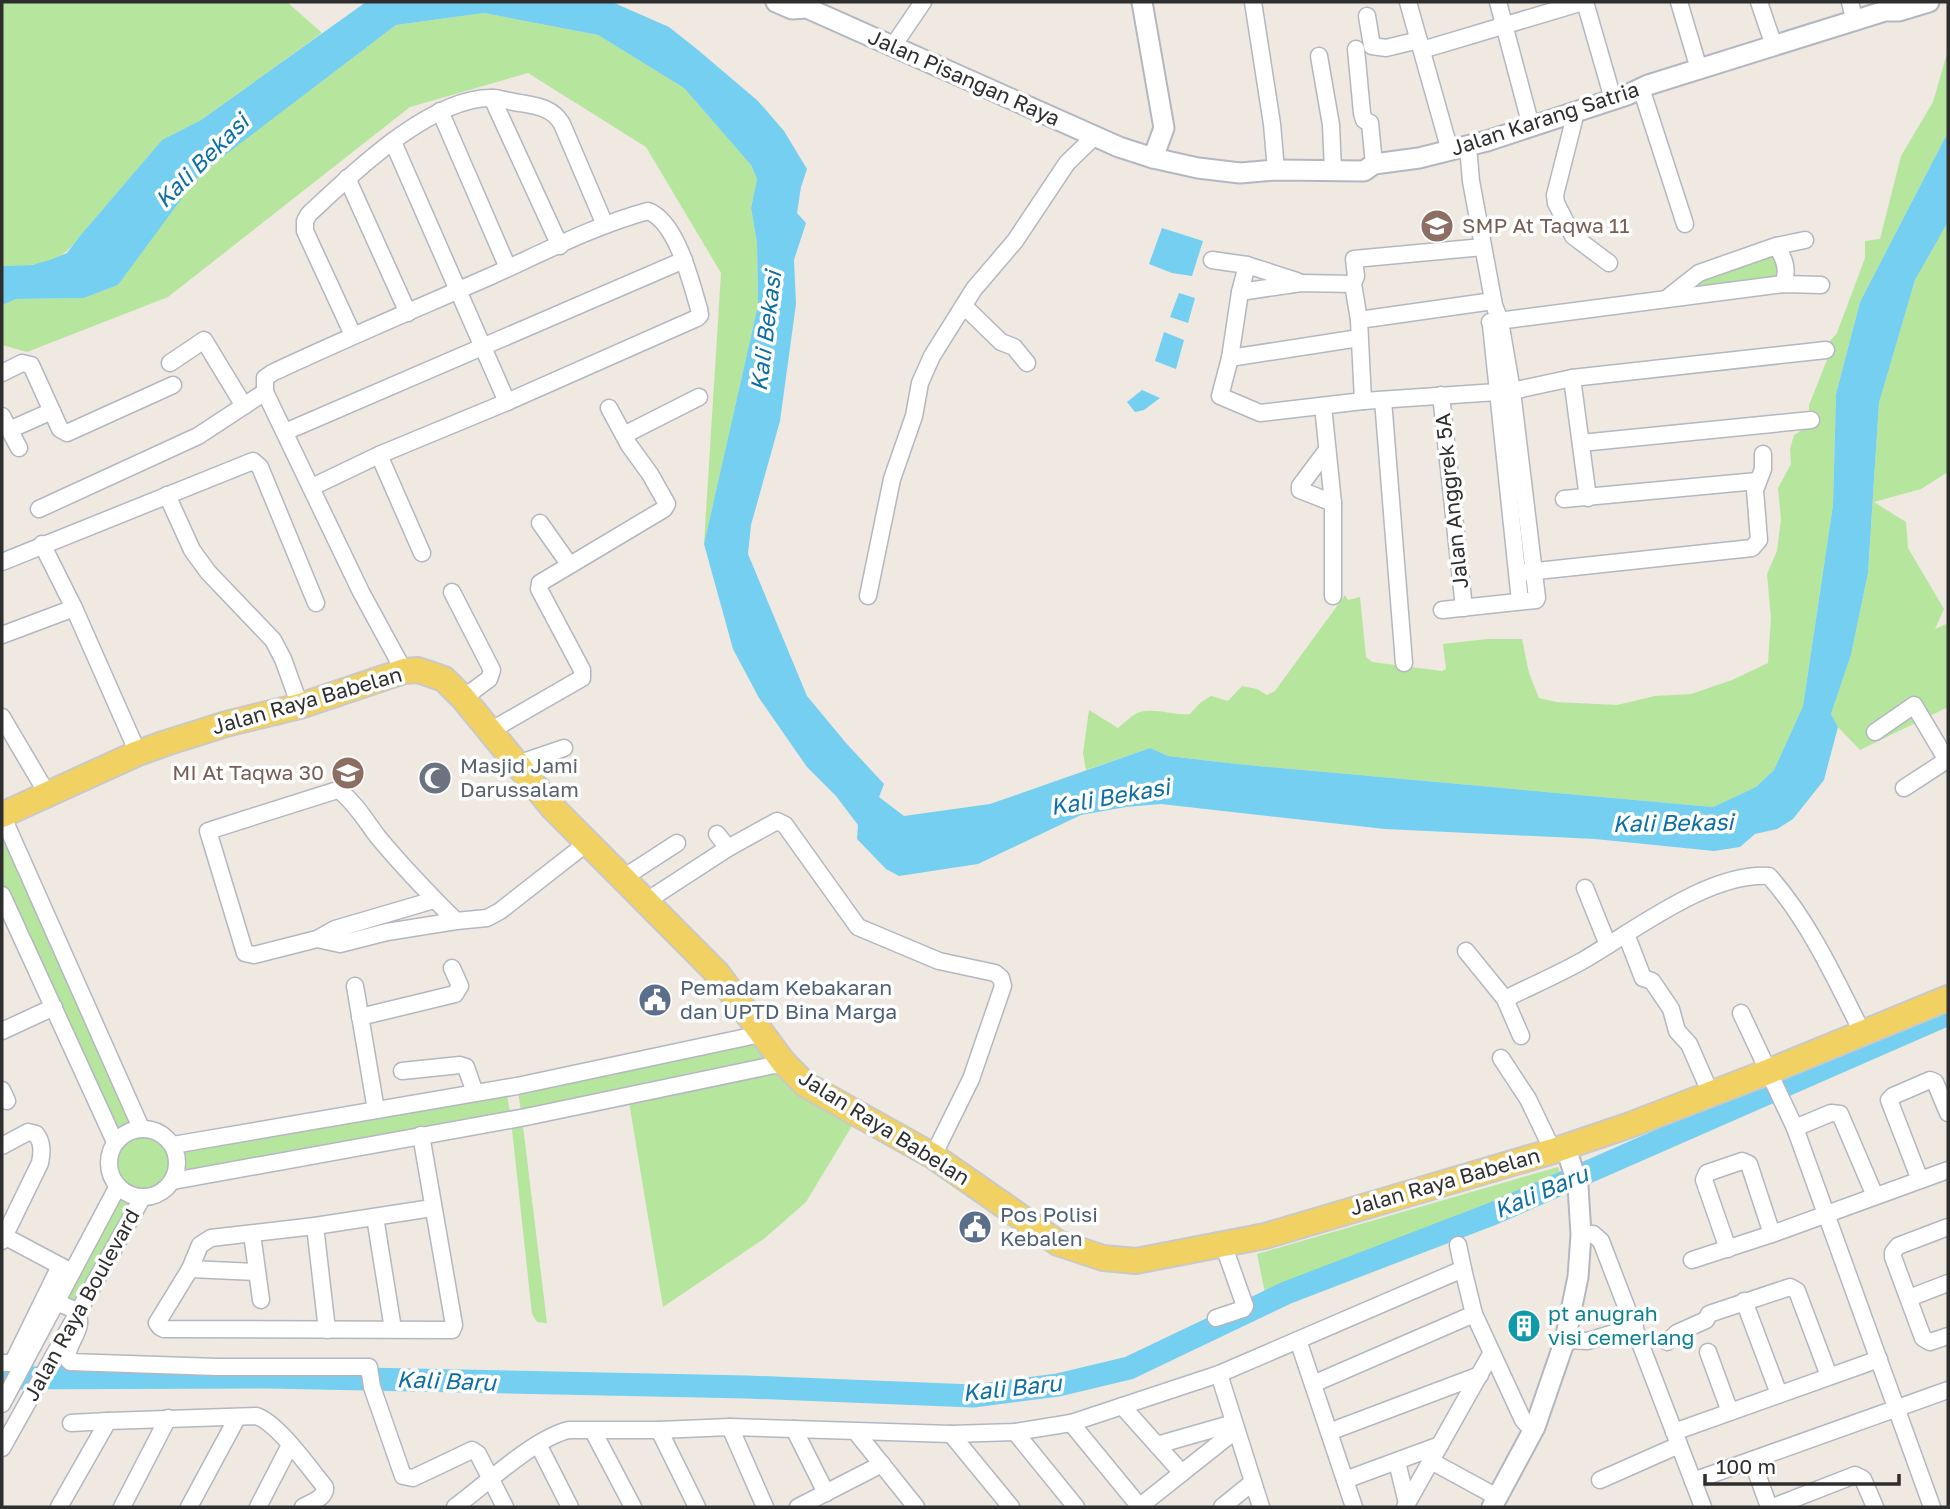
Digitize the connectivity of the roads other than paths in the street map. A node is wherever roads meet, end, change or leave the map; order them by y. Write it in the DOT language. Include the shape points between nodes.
graph roads {
  1 [pos="776,2"];
  2 [pos="923,2"];
  3 [pos="1142,2"];
  4 [pos="1253,2"];
  5 [pos="1408,2"];
  6 [pos="1498,2"];
  7 [pos="1584,2"];
  8 [pos="1679,2"];
  9 [pos="1759,2"];
  10 [pos="1850,2"];
  11 [pos="1928,2"];
  12 [pos="1367,16"];
  13 [pos="1855,22"];
  14 [pos="1504,27"];
  15 [pos="1420,45"];
  16 [pos="893,46"];
  17 [pos="1774,46"];
  18 [pos="1356,49"];
  19 [pos="1319,56"];
  20 [pos="1699,69"];
  21 [pos="1641,88"];
  22 [pos="492,98"];
  23 [pos="1613,99"];
  24 [pos="440,111"];
  25 [pos="1576,112"];
  26 [pos="1531,126"];
  27 [pos="1095,136"];
  28 [pos="393,142"];
  29 [pos="1459,148"];
  30 [pos="1153,158"];
  31 [pos="1374,164"];
  32 [pos="1276,170"];
  33 [pos="1333,170"];
  34 [pos="347,178"];
  35 [pos="1685,224"];
  36 [pos="605,225"];
  37 [pos="1805,240"];
  38 [pos="560,246"];
  39 [pos="1776,246"];
  40 [pos="1483,247"];
  41 [pos="684,260"];
  42 [pos="1212,260"];
  43 [pos="1609,263"];
  44 [pos="1247,265"];
  45 [pos="508,268"];
  46 [pos="1301,283"];
  47 [pos="1353,284"];
  48 [pos="1783,284"];
  49 [pos="1821,285"];
  50 [pos="458,290"];
  51 [pos="1240,292"];
  52 [pos="1666,299"];
  53 [pos="1493,303"];
  54 [pos="964,306"];
  55 [pos="408,313"];
  56 [pos="1359,320"];
  57 [pos="1495,322"];
  58 [pos="353,335"];
  59 [pos="1359,338"];
  60 [pos="483,346"];
  61 [pos="1826,350"];
  62 [pos="1230,358"];
  63 [pos="170,363"];
  64 [pos="1027,363"];
  65 [pos="2,373"];
  66 [pos="1572,378"];
  67 [pos="173,385"];
  68 [pos="1505,391"];
  69 [pos="265,392"];
  70 [pos="1441,395"];
  71 [pos="699,397"];
  72 [pos="1383,400"];
  73 [pos="1363,401"];
  74 [pos="508,402"];
  75 [pos="244,406"];
  76 [pos="1323,406"];
  77 [pos="609,408"];
  78 [pos="52,411"];
  79 [pos="1811,420"];
  80 [pos="5,423"];
  81 [pos="285,432"];
  82 [pos="624,435"];
  83 [pos="1581,443"];
  84 [pos="19,448"];
  85 [pos="1327,450"];
  86 [pos="1763,454"];
  87 [pos="379,456"];
  88 [pos="1757,481"];
  89 [pos="312,487"];
  90 [pos="167,495"];
  91 [pos="1588,498"];
  92 [pos="1564,499"];
  93 [pos="1333,503"];
  94 [pos="38,509"];
  95 [pos="540,523"];
  96 [pos="42,544"];
  97 [pos="422,552"];
  98 [pos="2,562"];
  99 [pos="569,564"];
  100 [pos="1535,572"];
  101 [pos="1518,573"];
  102 [pos="452,592"];
  103 [pos="868,596"];
  104 [pos="1333,596"];
  105 [pos="1520,601"];
  106 [pos="316,603"];
  107 [pos="74,608"];
  108 [pos="1464,608"];
  109 [pos="1442,610"];
  110 [pos="2,635"];
  111 [pos="1404,663"];
  112 [pos="404,671"];
  113 [pos="463,698"];
  114 [pos="300,706"];
  115 [pos="2,717"];
  116 [pos="489,731"];
  117 [pos="1875,732"];
  118 [pos="564,748"];
  119 [pos="138,753"];
  120 [pos="1947,759"];
  121 [pos="517,764"];
  122 [pos="1904,788"];
  123 [pos="48,795"];
  124 [pos="2,815"];
  125 [pos="717,834"];
  126 [pos="587,843"];
  127 [pos="677,843"];
  128 [pos="728,848"];
  129 [pos="623,878"];
  130 [pos="1585,888"];
  131 [pos="2,895"];
  132 [pos="434,900"];
  133 [pos="645,902"];
  134 [pos="382,914"];
  135 [pos="456,921"];
  136 [pos="387,932"];
  137 [pos="1626,934"];
  138 [pos="317,939"];
  139 [pos="1608,945"];
  140 [pos="1466,951"];
  141 [pos="64,955"];
  142 [pos="36,968"];
  143 [pos="452,968"];
  144 [pos="355,986"];
  145 [pos="1948,998"];
  146 [pos="1505,999"];
  147 [pos="54,1007"];
  148 [pos="1741,1013"];
  149 [pos="360,1017"];
  150 [pos="2,1031"];
  151 [pos="761,1034"];
  152 [pos="1863,1034"];
  153 [pos="1521,1036"];
  154 [pos="1502,1058"];
  155 [pos="784,1063"];
  156 [pos="402,1071"];
  157 [pos="1770,1071"];
  158 [pos="1710,1092"];
  159 [pos="475,1093"];
  160 [pos="376,1110"];
  161 [pos="1948,1113"];
  162 [pos="141,1128"];
  163 [pos="1795,1128"];
  164 [pos="421,1135"];
  165 [pos="115,1142"];
  166 [pos="173,1145"];
  167 [pos="2,1146"];
  168 [pos="1563,1154"];
  169 [pos="933,1156"];
  170 [pos="1948,1170"];
  171 [pos="1920,1180"];
  172 [pos="173,1181"];
  173 [pos="118,1186"];
  174 [pos="1875,1196"];
  175 [pos="142,1198"];
  176 [pos="432,1208"];
  177 [pos="1826,1214"];
  178 [pos="375,1217"];
  179 [pos="315,1226"];
  180 [pos="1948,1227"];
  181 [pos="252,1234"];
  182 [pos="1772,1234"];
  183 [pos="1581,1235"];
  184 [pos="3,1236"];
  185 [pos="1223,1244"];
  186 [pos="1458,1244"];
  187 [pos="1728,1249"];
  188 [pos="1692,1260"];
  189 [pos="67,1269"];
  190 [pos="190,1269"];
  191 [pos="1463,1269"];
  192 [pos="257,1272"];
  193 [pos="1948,1283"];
  194 [pos="1909,1298"];
  195 [pos="51,1299"];
  196 [pos="261,1300"];
  197 [pos="1744,1301"];
  198 [pos="77,1311"];
  199 [pos="1474,1314"];
  200 [pos="1216,1318"];
  201 [pos="1635,1326"];
  202 [pos="393,1329"];
  203 [pos="327,1330"];
  204 [pos="1948,1336"];
  205 [pos="1298,1340"];
  206 [pos="1565,1340"];
  207 [pos="1667,1342"];
  208 [pos="1708,1352"];
  209 [pos="1491,1354"];
  210 [pos="1879,1359"];
  211 [pos="2,1363"];
  212 [pos="1219,1374"];
  213 [pos="1480,1375"];
  214 [pos="1829,1376"];
  215 [pos="1313,1384"];
  216 [pos="1948,1390"];
  217 [pos="1779,1394"];
  218 [pos="2,1404"];
  219 [pos="1122,1406"];
  220 [pos="1897,1409"];
  221 [pos="1730,1412"];
  222 [pos="168,1418"];
  223 [pos="237,1418"];
  224 [pos="108,1420"];
  225 [pos="71,1423"];
  226 [pos="1071,1423"];
  227 [pos="1235,1426"];
  228 [pos="730,1427"];
  229 [pos="794,1429"];
  230 [pos="659,1430"];
  231 [pos="593,1431"];
  232 [pos="1532,1431"];
  233 [pos="856,1432"];
  234 [pos="1015,1432"];
  235 [pos="1329,1432"];
  236 [pos="951,1434"];
  237 [pos="1676,1439"];
  238 [pos="5,1442"];
  239 [pos="290,1445"];
  240 [pos="1157,1445"];
  241 [pos="1440,1445"];
  242 [pos="538,1446"];
  243 [pos="1752,1460"];
  244 [pos="1397,1461"];
  245 [pos="1431,1461"];
  246 [pos="881,1464"];
  247 [pos="1182,1473"];
  248 [pos="492,1480"];
  249 [pos="1345,1480"];
  250 [pos="1600,1480"];
  251 [pos="1693,1481"];
  252 [pos="1253,1482"];
  253 [pos="826,1493"];
  254 [pos="1494,1502"];
  255 [pos="1406,1505"];
  256 [pos="59,1507"];
  257 [pos="122,1507"];
  258 [pos="189,1507"];
  259 [pos="258,1507"];
  260 [pos="303,1507"];
  261 [pos="455,1507"];
  262 [pos="505,1507"];
  263 [pos="570,1507"];
  264 [pos="633,1507"];
  265 [pos="697,1507"];
  266 [pos="765,1507"];
  267 [pos="798,1507"];
  268 [pos="916,1507"];
  269 [pos="1011,1507"];
  270 [pos="1076,1507"];
  271 [pos="1139,1507"];
  272 [pos="1222,1507"];
  273 [pos="1261,1507"];
  274 [pos="1354,1507"];
  275 [pos="1703,1507"];
  276 [pos="1771,1507"];
  277 [pos="1875,1507"];
  278 [pos="1932,1507"];
  1 -- 16 [label="street, Jalan Pisangan Raya" via="792,9 807,8"];
  2 -- 16 [label="street"];
  3 -- 30 [label="street" via="1164,128"];
  4 -- 32 [label="street"];
  5 -- 15 [label="street"];
  6 -- 14 [label="street"];
  7 -- 14 [label="street"];
  7 -- 23 [label="street"];
  8 -- 20 [label="street"];
  9 -- 17 [label="street"];
  10 -- 13 [label="street"];
  11 -- 13 [label="street, Jalan Karang Satria"];
  12 -- 15 [label="street" via="1372,46"];
  13 -- 17 [label="street, Jalan Karang Satria"];
  14 -- 15 [label="street"];
  14 -- 26 [label="street"];
  15 -- 29 [label="street"];
  16 -- 27 [label="street, Jalan Pisangan Raya"];
  17 -- 20 [label="street, Jalan Karang Satria"];
  18 -- 31 [label="street" via="1362,113 1370,123"];
  19 -- 33 [label="street" via="1331,125"];
  20 -- 21 [label="street, Jalan Karang Satria"];
  21 -- 23 [label="street, Jalan Karang Satria"];
  21 -- 35 [label="street"];
  22 -- 24 [label="street"];
  22 -- 36 [label="street" via="542,107 556,115"];
  22 -- 38 [label="street"];
  23 -- 25 [label="street, Jalan Karang Satria"];
  24 -- 28 [label="street"];
  24 -- 45 [label="street"];
  25 -- 26 [label="street, Jalan Karang Satria"];
  25 -- 43 [label="street" via="1556,203 1573,236"];
  26 -- 29 [label="street, Jalan Karang Satria"];
  27 -- 30 [label="street, Jalan Pisangan Raya"];
  27 -- 54 [label="street" via="1067,163 1015,242"];
  28 -- 34 [label="street"];
  28 -- 50 [label="street"];
  29 -- 31 [label="street, Jalan Karang Satria"];
  29 -- 40 [label="street"];
  30 -- 32 [label="street, Jalan Karang Satria" via="1240,173"];
  31 -- 33 [label="street, Jalan Karang Satria" via="1364,171"];
  32 -- 33 [label="street, Jalan Karang Satria"];
  34 -- 55 [label="street"];
  34 -- 58 [label="street" via="309,214 304,226"];
  36 -- 38 [label="street"];
  36 -- 41 [label="street" via="652,212"];
  37 -- 39 [label="street"];
  38 -- 45 [label="street"];
  39 -- 48 [label="street" via="1785,269"];
  39 -- 52 [label="street" via="1699,273"];
  40 -- 47 [label="street" via="1354,259"];
  40 -- 53 [label="street"];
  41 -- 60 [label="street"];
  41 -- 74 [label="street" via="700,315"];
  42 -- 44 [label="street"];
  44 -- 46 [label="street"];
  44 -- 51 [label="street"];
  45 -- 50 [label="street"];
  46 -- 47 [label="street"];
  46 -- 51 [label="street"];
  47 -- 56 [label="street"];
  48 -- 49 [label="street"];
  48 -- 52 [label="street"];
  50 -- 55 [label="street"];
  50 -- 60 [label="street"];
  51 -- 62 [label="street"];
  52 -- 57 [label="street"];
  53 -- 56 [label="street"];
  53 -- 57 [label="street"];
  54 -- 64 [label="street"];
  54 -- 103 [label="street" via="920,383 892,479"];
  55 -- 58 [label="street"];
  56 -- 59 [label="street"];
  57 -- 68 [label="street"];
  58 -- 69 [label="street" via="272,373 263,383"];
  59 -- 62 [label="street"];
  59 -- 73 [label="street"];
  60 -- 74 [label="street"];
  60 -- 81 [label="street"];
  61 -- 66 [label="street"];
  62 -- 76 [label="street" via="1220,396 1260,413"];
  63 -- 75 [label="street" via="204,340"];
  65 -- 78 [label="street" via="22,363 31,365"];
  66 -- 68 [label="street"];
  66 -- 83 [label="street"];
  67 -- 78 [label="street" via="65,433"];
  68 -- 70 [label="street"];
  68 -- 100 [label="street"];
  68 -- 101 [label="street"];
  69 -- 75 [label="street"];
  69 -- 81 [label="street"];
  70 -- 72 [label="street"];
  70 -- 108 [label="street, Jalan Anggrek 5A"];
  71 -- 82 [label="street"];
  72 -- 73 [label="street"];
  72 -- 111 [label="street"];
  73 -- 76 [label="street"];
  74 -- 87 [label="street"];
  75 -- 94 [label="street" via="198,436"];
  76 -- 85 [label="street"];
  77 -- 82 [label="street"];
  78 -- 80 [label="street"];
  79 -- 83 [label="street"];
  80 -- 84 [label="street"];
  81 -- 89 [label="street"];
  82 -- 99 [label="street" via="667,504"];
  83 -- 91 [label="street"];
  85 -- 93 [label="street"];
  85 -- 93 [label="street" via="1300,490"];
  86 -- 88 [label="street"];
  87 -- 89 [label="street"];
  87 -- 97 [label="street"];
  88 -- 91 [label="street"];
  88 -- 100 [label="street" via="1759,540 1752,548"];
  89 -- 112 [label="street"];
  90 -- 96 [label="street"];
  90 -- 106 [label="street" via="256,461"];
  90 -- 114 [label="street" via="192,550 208,572 274,640"];
  91 -- 92 [label="street"];
  93 -- 104 [label="street"];
  95 -- 99 [label="street"];
  96 -- 98 [label="street"];
  96 -- 107 [label="street"];
  99 -- 116 [label="street" via="540,583 539,589 582,678"];
  100 -- 101 [label="street"];
  100 -- 105 [label="street" via="1536,600"];
  101 -- 105 [label="street"];
  102 -- 113 [label="street" via="492,670 489,679"];
  105 -- 108 [label="street"];
  107 -- 110 [label="street"];
  107 -- 119 [label="street"];
  108 -- 109 [label="street"];
  112 -- 113 [label="main road, Jalan Raya Babelan" via="418,670 444,679"];
  112 -- 114 [label="main road, Jalan Raya Babelan"];
  113 -- 116 [label="main road, Jalan Raya Babelan"];
  114 -- 119 [label="main road, Jalan Raya Babelan"];
  115 -- 123 [label="street"];
  116 -- 121 [label="main road, Jalan Raya Babelan"];
  117 -- 120 [label="street" via="1914,705"];
  118 -- 121 [label="street"];
  119 -- 123 [label="main road, Jalan Raya Babelan"];
  120 -- 122 [label="street"];
  121 -- 126 [label="main road, Jalan Raya Babelan"];
  123 -- 124 [label="main road, Jalan Raya Babelan"];
  124 -- 141 [label="street"];
  125 -- 128 [label="street"];
  126 -- 129 [label="main road, Jalan Raya Babelan"];
  126 -- 135 [label="street" via="500,911 487,918"];
  127 -- 129 [label="street"];
  128 -- 133 [label="street"];
  128 -- 169 [label="street" via="777,821 785,825 858,927 939,961 1001,978 1003,986 976,1067"];
  129 -- 133 [label="main road, Jalan Raya Babelan"];
  130 -- 139 [label="street"];
  131 -- 142 [label="street"];
  132 -- 134 [label="street"];
  132 -- 135 [label="street"];
  132 -- 138 [label="street" via="340,791 208,831 245,953 250,956"];
  133 -- 151 [label="main road, Jalan Raya Babelan" via="717,973"];
  134 -- 136 [label="street"];
  134 -- 138 [label="street"];
  135 -- 136 [label="street"];
  136 -- 138 [label="street" via="340,944"];
  137 -- 139 [label="street"];
  137 -- 152 [label="street" via="1687,898 1732,879 1769,876 1811,935"];
  137 -- 158 [label="street" via="1643,978 1652,981 1671,1009 1677,1031 1689,1044"];
  139 -- 146 [label="street"];
  140 -- 146 [label="street"];
  141 -- 142 [label="street"];
  141 -- 162 [label="street"];
  142 -- 147 [label="street"];
  143 -- 149 [label="street" via="460,986 455,994"];
  144 -- 149 [label="street"];
  145 -- 152 [label="main road, Jalan Raya Babelan"];
  146 -- 153 [label="street"];
  147 -- 150 [label="street"];
  147 -- 165 [label="street"];
  148 -- 157 [label="street"];
  149 -- 160 [label="street"];
  151 -- 155 [label="main road, Jalan Raya Babelan"];
  151 -- 159 [label="street"];
  152 -- 157 [label="main road, Jalan Raya Babelan"];
  154 -- 168 [label="street"];
  155 -- 164 [label="street"];
  155 -- 169 [label="main road, Jalan Raya Babelan" via="806,1085"];
  156 -- 159 [label="street" via="460,1065 466,1067"];
  157 -- 158 [label="main road, Jalan Raya Babelan"];
  157 -- 163 [label="street"];
  158 -- 168 [label="main road, Jalan Raya Babelan"];
  159 -- 160 [label="street"];
  160 -- 166 [label="street"];
  161 -- 171 [label="street" via="1930,1080 1889,1100"];
  162 -- 165 [label="street"];
  162 -- 166 [label="street" via="159,1132"];
  163 -- 174 [label="street" via="1831,1113 1840,1114"];
  163 -- 177 [label="street"];
  164 -- 172 [label="street"];
  164 -- 176 [label="street"];
  165 -- 173 [label="street" via="109,1157 110,1173"];
  166 -- 172 [label="street" via="178,1163"];
  167 -- 184 [label="street" via="29,1132 41,1140 42,1150 40,1163"];
  168 -- 183 [label="street" via="1578,1186"];
  168 -- 185 [label="main road, Jalan Raya Babelan"];
  169 -- 185 [label="main road, Jalan Raya Babelan" via="1058,1243 1103,1258 1136,1261"];
  170 -- 171 [label="street"];
  171 -- 174 [label="street"];
  172 -- 175 [label="street" via="160,1194"];
  173 -- 175 [label="street"];
  173 -- 189 [label="street, Jalan Raya Boulevard"];
  174 -- 177 [label="street"];
  175 -- 198 [label="street, Jalan Raya Boulevard"];
  176 -- 178 [label="street"];
  176 -- 202 [label="street" via="454,1328"];
  177 -- 182 [label="street"];
  177 -- 210 [label="street"];
  178 -- 179 [label="street"];
  178 -- 202 [label="street"];
  179 -- 181 [label="street"];
  179 -- 203 [label="street"];
  180 -- 194 [label="street" via="1901,1244 1893,1252"];
  181 -- 190 [label="street" via="207,1240 200,1245"];
  181 -- 192 [label="street"];
  182 -- 187 [label="street"];
  182 -- 187 [label="street" via="1749,1164 1742,1161 1707,1173 1704,1180"];
  183 -- 201 [label="street" via="1593,1234 1601,1241"];
  183 -- 206 [label="street"];
  184 -- 189 [label="street"];
  185 -- 200 [label="street" via="1245,1306"];
  186 -- 191 [label="street"];
  187 -- 188 [label="street"];
  189 -- 195 [label="street, Jalan Raya Boulevard"];
  190 -- 192 [label="street"];
  190 -- 203 [label="street" via="157,1323 160,1327"];
  191 -- 199 [label="street"];
  191 -- 205 [label="street"];
  192 -- 196 [label="street"];
  193 -- 194 [label="street"];
  194 -- 204 [label="street" via="1925,1340"];
  195 -- 198 [label="street"];
  195 -- 211 [label="street" via="14,1360"];
  195 -- 218 [label="street, Jalan Raya Boulevard" via="32,1350"];
  197 -- 207 [label="street" via="1709,1314"];
  197 -- 214 [label="street" via="1787,1287 1797,1291"];
  197 -- 217 [label="street"];
  198 -- 238 [label="street, Jalan Raya Boulevard"];
  198 -- 248 [label="street" via="80,1325 68,1350 70,1362 369,1367 403,1476 413,1478 472,1450"];
  199 -- 209 [label="street"];
  199 -- 215 [label="street"];
  201 -- 206 [label="street" via="1588,1341"];
  201 -- 237 [label="street"];
  202 -- 203 [label="street"];
  205 -- 212 [label="street"];
  205 -- 215 [label="street"];
  206 -- 232 [label="street"];
  208 -- 221 [label="street"];
  209 -- 213 [label="street"];
  209 -- 232 [label="street"];
  210 -- 214 [label="street"];
  210 -- 220 [label="street"];
  212 -- 219 [label="street"];
  212 -- 227 [label="street"];
  213 -- 235 [label="street"];
  213 -- 241 [label="street"];
  214 -- 217 [label="street"];
  215 -- 235 [label="street"];
  216 -- 220 [label="street"];
  217 -- 221 [label="street"];
  219 -- 226 [label="street"];
  219 -- 240 [label="street"];
  220 -- 243 [label="street"];
  220 -- 278 [label="street"];
  221 -- 237 [label="street"];
  222 -- 223 [label="street"];
  222 -- 224 [label="street"];
  222 -- 257 [label="street"];
  223 -- 239 [label="street" via="264,1418"];
  223 -- 258 [label="street"];
  224 -- 225 [label="street"];
  224 -- 256 [label="street"];
  226 -- 234 [label="street"];
  226 -- 271 [label="street"];
  227 -- 240 [label="street"];
  227 -- 247 [label="street"];
  227 -- 252 [label="street"];
  228 -- 229 [label="street"];
  228 -- 230 [label="street"];
  228 -- 266 [label="street"];
  229 -- 233 [label="street"];
  229 -- 253 [label="street"];
  230 -- 231 [label="street"];
  230 -- 265 [label="street"];
  231 -- 242 [label="street" via="562,1432"];
  231 -- 264 [label="street"];
  232 -- 254 [label="street"];
  233 -- 236 [label="street"];
  233 -- 246 [label="street"];
  234 -- 236 [label="street"];
  234 -- 270 [label="street"];
  235 -- 249 [label="street"];
  236 -- 269 [label="street"];
  237 -- 250 [label="street"];
  237 -- 251 [label="street"];
  239 -- 259 [label="street"];
  239 -- 260 [label="street" via="326,1490"];
  240 -- 247 [label="street"];
  241 -- 244 [label="street"];
  241 -- 245 [label="street"];
  242 -- 248 [label="street"];
  242 -- 263 [label="street"];
  243 -- 251 [label="street"];
  243 -- 276 [label="street"];
  244 -- 249 [label="street"];
  244 -- 255 [label="street"];
  245 -- 254 [label="street"];
  245 -- 255 [label="street"];
  246 -- 253 [label="street"];
  246 -- 268 [label="street"];
  247 -- 271 [label="street"];
  248 -- 261 [label="street"];
  248 -- 262 [label="street"];
  249 -- 274 [label="street"];
  251 -- 275 [label="street"];
  252 -- 272 [label="street"];
  252 -- 273 [label="street"];
  253 -- 267 [label="street"];
  276 -- 277 [label="street" via="1855,1475 1863,1479"];
}
